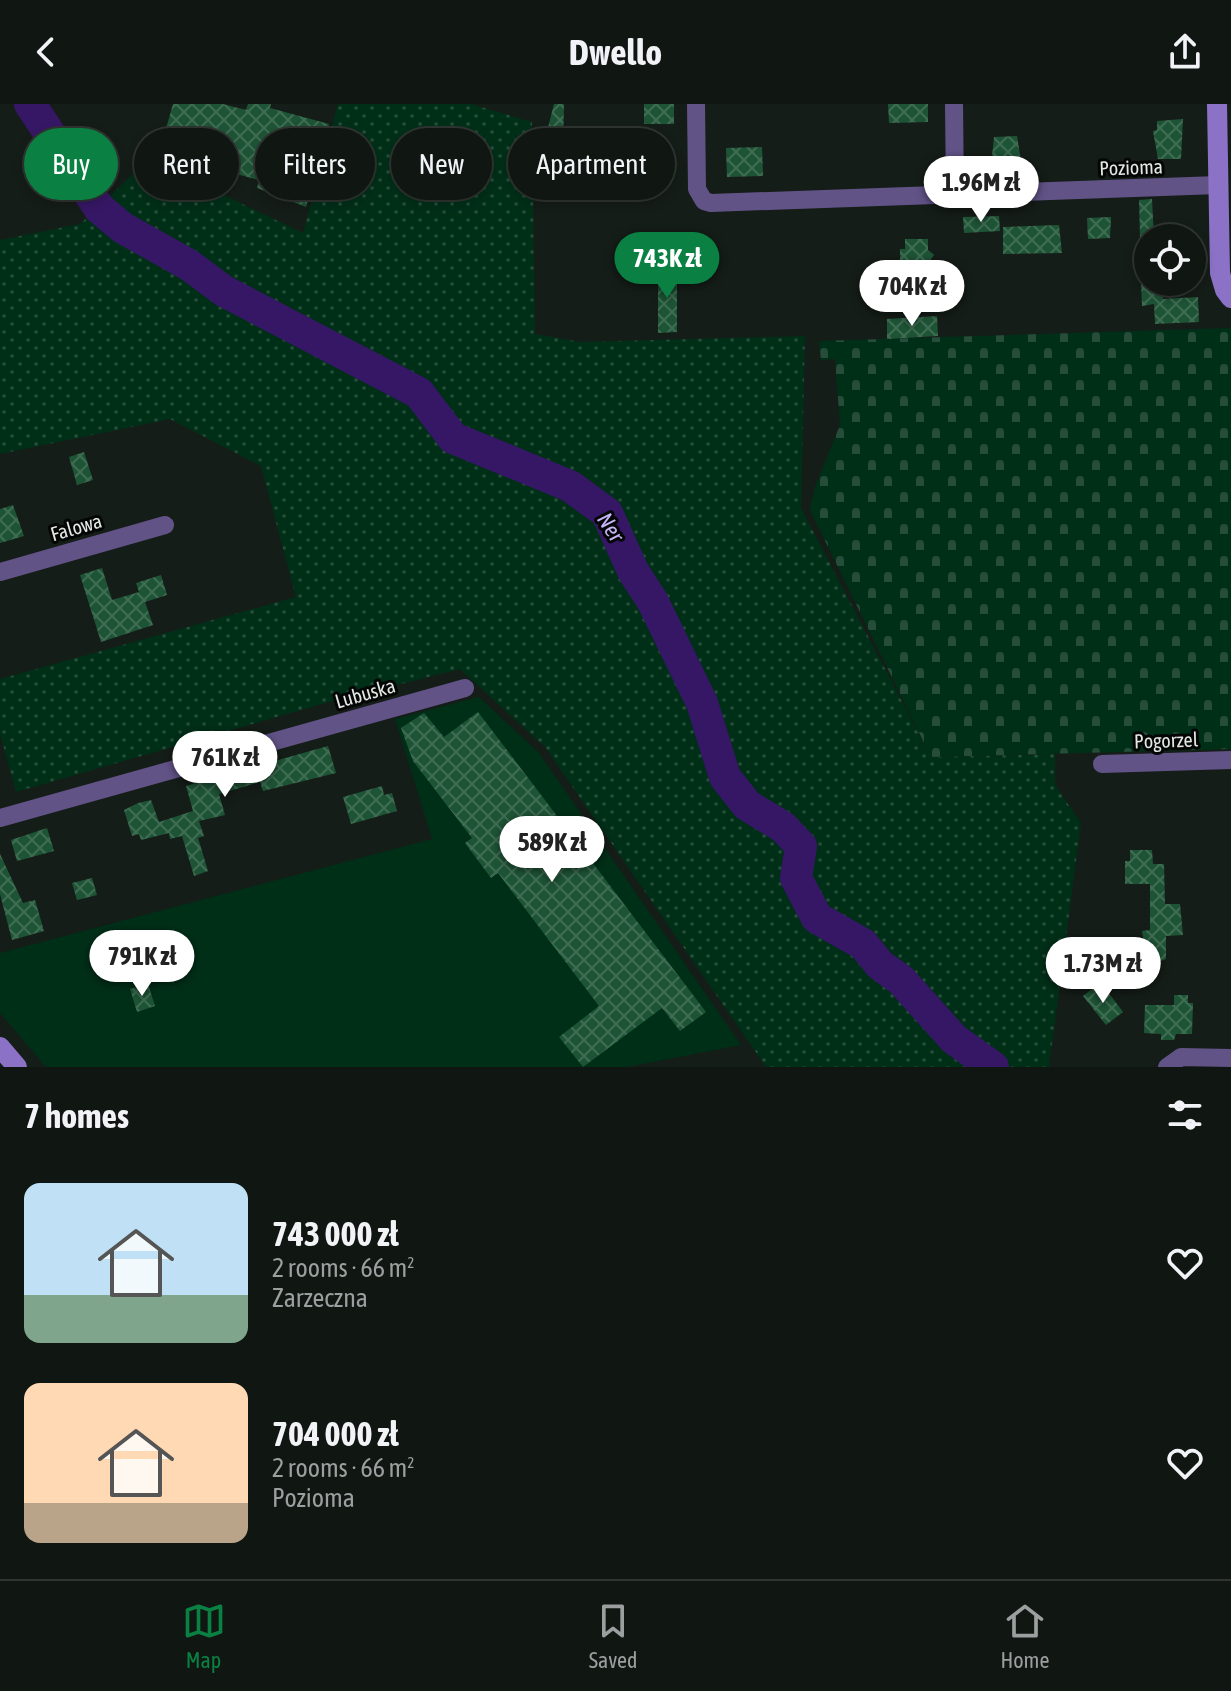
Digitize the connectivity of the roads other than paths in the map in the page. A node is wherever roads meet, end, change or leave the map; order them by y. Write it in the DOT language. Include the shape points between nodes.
graph roads {
  1 [pos="696,104"];
  2 [pos="954,104"];
  3 [pos="1217,104"];
  4 [pos="1218,185"];
  5 [pos="955,195"];
  6 [pos="1230,297"];
  7 [pos="165,525"];
  8 [pos="0,572"];
  9 [pos="465,688"];
  10 [pos="1231,760"];
  11 [pos="1102,764"];
  12 [pos="0,818"];
  13 [pos="0,1047"];
  14 [pos="1231,1058"];
  15 [pos="17,1067"];
  16 [pos="1167,1067"];
  1 -- 5 [label="street, Pozioma" via="697,189 704,201"];
  2 -- 5 [label="street"];
  3 -- 4 [label="street"];
  4 -- 5 [label="street, Pozioma"];
  4 -- 6 [label="street" via="1220,273"];
  7 -- 8 [label="street, Falowa"];
  9 -- 12 [label="street, Lubuska"];
  10 -- 11 [label="street, Pogorzel"];
  13 -- 15 [label="street"];
  14 -- 16 [label="street" via="1181,1057"];
}
